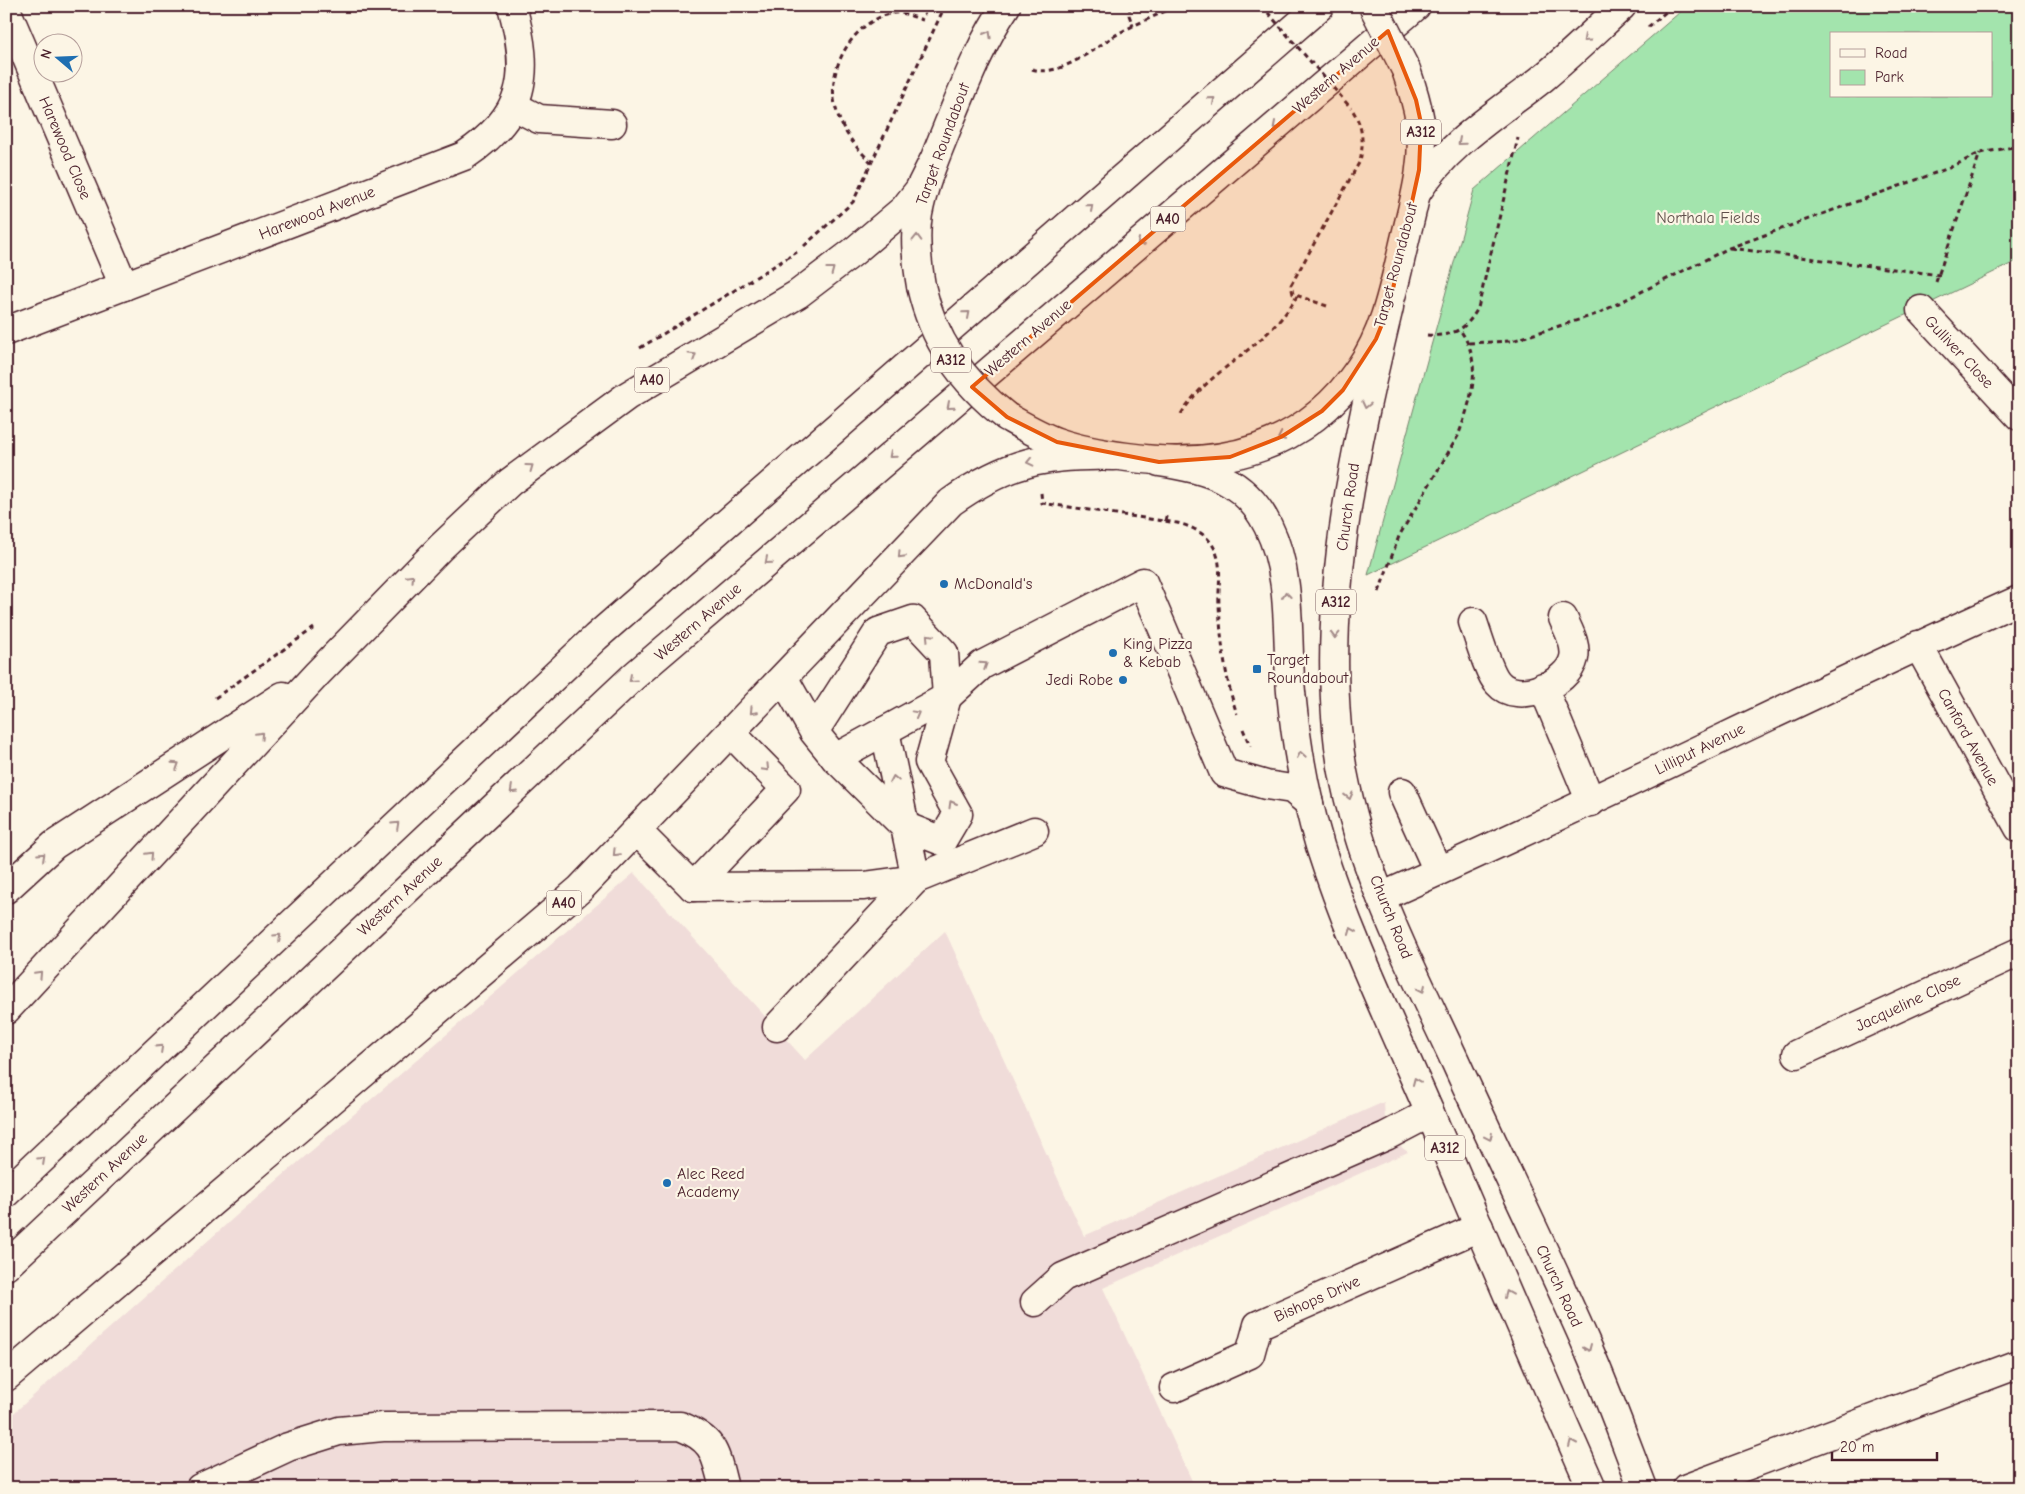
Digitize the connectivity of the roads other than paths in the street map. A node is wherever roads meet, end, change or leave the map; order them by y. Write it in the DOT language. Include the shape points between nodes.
graph roads {
  1 [pos="512,6"];
  2 [pos="1006,6"];
  3 [pos="1320,6"];
  4 [pos="1373,6"];
  5 [pos="1416,6"];
  6 [pos="1622,6"];
  7 [pos="6,9"];
  8 [pos="514,106"];
  9 [pos="612,124"];
  10 [pos="933,162"];
  11 [pos="1415,195"];
  12 [pos="124,286"];
  13 [pos="1389,307"];
  14 [pos="1920,310"];
  15 [pos="6,331"];
  16 [pos="2019,416"];
  17 [pos="1114,456"];
  18 [pos="1159,462"];
  19 [pos="2019,600"];
  20 [pos="1563,618"];
  21 [pos="1473,622"];
  22 [pos="1918,645"];
  23 [pos="317,674"];
  24 [pos="784,679"];
  25 [pos="1543,687"];
  26 [pos="947,697"];
  27 [pos="885,731"];
  28 [pos="814,732"];
  29 [pos="732,733"];
  30 [pos="835,758"];
  31 [pos="1402,792"];
  32 [pos="1591,802"];
  33 [pos="1309,803"];
  34 [pos="904,826"];
  35 [pos="2019,828"];
  36 [pos="637,831"];
  37 [pos="1034,831"];
  38 [pos="1438,871"];
  39 [pos="916,879"];
  40 [pos="693,887"];
  41 [pos="6,889"];
  42 [pos="1381,897"];
  43 [pos="2019,952"];
  44 [pos="6,1010"];
  45 [pos="777,1027"];
  46 [pos="1797,1054"];
  47 [pos="1430,1113"];
  48 [pos="6,1193"];
  49 [pos="1479,1227"];
  50 [pos="6,1266"];
  51 [pos="1036,1302"];
  52 [pos="2019,1364"];
  53 [pos="6,1377"];
  54 [pos="1174,1388"];
  55 [pos="200,1488"];
  56 [pos="724,1488"];
  57 [pos="1592,1488"];
  58 [pos="1643,1488"];
  59 [pos="1687,1488"];
  1 -- 8 [label="main road, Harewood Avenue" via="518,31 522,84"];
  10 -- 2 [label="main road, Target Roundabout / A312, one-way" via="973,64"];
  48 -- 3 [label="main road, one-way" via="596,637"];
  4 -- 11 [label="main road, Target Roundabout / A312, bridge" via="1406,70 1421,123"];
  5 -- 50 [label="main road, Western Avenue / A40, one-way" via="634,676"];
  6 -- 11 [label="main road, one-way" via="1544,77 1440,161"];
  7 -- 12 [label="main road, Harewood Close"];
  8 -- 9 [label="main road" via="539,119"];
  8 -- 12 [label="main road, Harewood Avenue" via="505,122 485,142 464,156"];
  17 -- 10 [label="main road, Target Roundabout / A312, one-way, bridge" via="1057,442 1007,417 986,401 959,371 926,309 916,259 918,215"];
  23 -- 10 [label="main road, A40, one-way" via="441,547 510,482 627,396 798,294 904,209 919,190"];
  11 -- 13 [label="main road, Target Roundabout / A312"];
  12 -- 15 [label="main road, Harewood Avenue"];
  13 -- 18 [label="main road, Target Roundabout / A312, one-way" via="1361,367 1336,397 1302,426 1254,450 1230,457"];
  13 -- 42 [label="main road, Church Road / A312, one-way" via="1351,476 1336,605 1333,672 1337,731 1346,782 1358,833"];
  14 -- 16 [label="main road, Gulliver Close"];
  17 -- 18 [label="main road, Target Roundabout / A312"];
  17 -- 24 [label="main road, A40, one-way" via="1085,455 1036,460 1014,466 950,502"];
  33 -- 18 [label="main road, A312, one-way" via="1291,691 1286,596 1280,556 1268,526 1254,503 1222,478 1190,467"];
  19 -- 22 [label="main road, Lilliput Avenue"];
  20 -- 25 [label="main road" via="1574,645 1574,659 1558,680"];
  21 -- 25 [label="main road" via="1496,682 1512,693"];
  22 -- 32 [label="main road, Lilliput Avenue"];
  22 -- 35 [label="main road, Canford Avenue"];
  41 -- 23 [label="main road, one-way" via="54,845"];
  44 -- 23 [label="main road, A40, one-way"];
  24 -- 28 [label="main road"];
  24 -- 29 [label="main road, A40, one-way"];
  25 -- 32 [label="main road"];
  27 -- 26 [label="main road, one-way"];
  26 -- 28 [label="main road, one-way" via="944,653 912,620 878,632"];
  26 -- 33 [label="main road, one-way" via="982,666 1144,582 1224,772 1292,789"];
  34 -- 26 [label="main road, one-way" via="942,841 958,814 929,762"];
  27 -- 30 [label="main road"];
  34 -- 27 [label="main road, one-way"];
  28 -- 30 [label="main road"];
  29 -- 36 [label="main road, A40"];
  29 -- 40 [label="main road, one-way" via="786,789"];
  30 -- 34 [label="main road"];
  31 -- 38 [label="main road"];
  32 -- 38 [label="main road, Lilliput Avenue"];
  47 -- 33 [label="main road, A312, one-way" via="1343,911"];
  34 -- 39 [label="main road"];
  36 -- 40 [label="main road"];
  36 -- 53 [label="main road, A40, one-way" via="580,889"];
  37 -- 39 [label="main road"];
  38 -- 42 [label="main road, Lilliput Avenue"];
  39 -- 40 [label="main road" via="864,886"];
  39 -- 45 [label="main road"];
  42 -- 58 [label="main road, Church Road / A312, one-way" via="1588,1347"];
  43 -- 46 [label="main road, Jacqueline Close"];
  47 -- 49 [label="main road, A312"];
  47 -- 51 [label="main road" via="1386,1136 1063,1277"];
  49 -- 54 [label="main road, Bishops Drive" via="1258,1326 1250,1354"];
  57 -- 49 [label="main road, A312, one-way"];
  52 -- 59 [label="main road"];
  55 -- 56 [label="main road" via="288,1447 339,1431 383,1427 670,1426 680,1426 700,1434 715,1454"];
}
